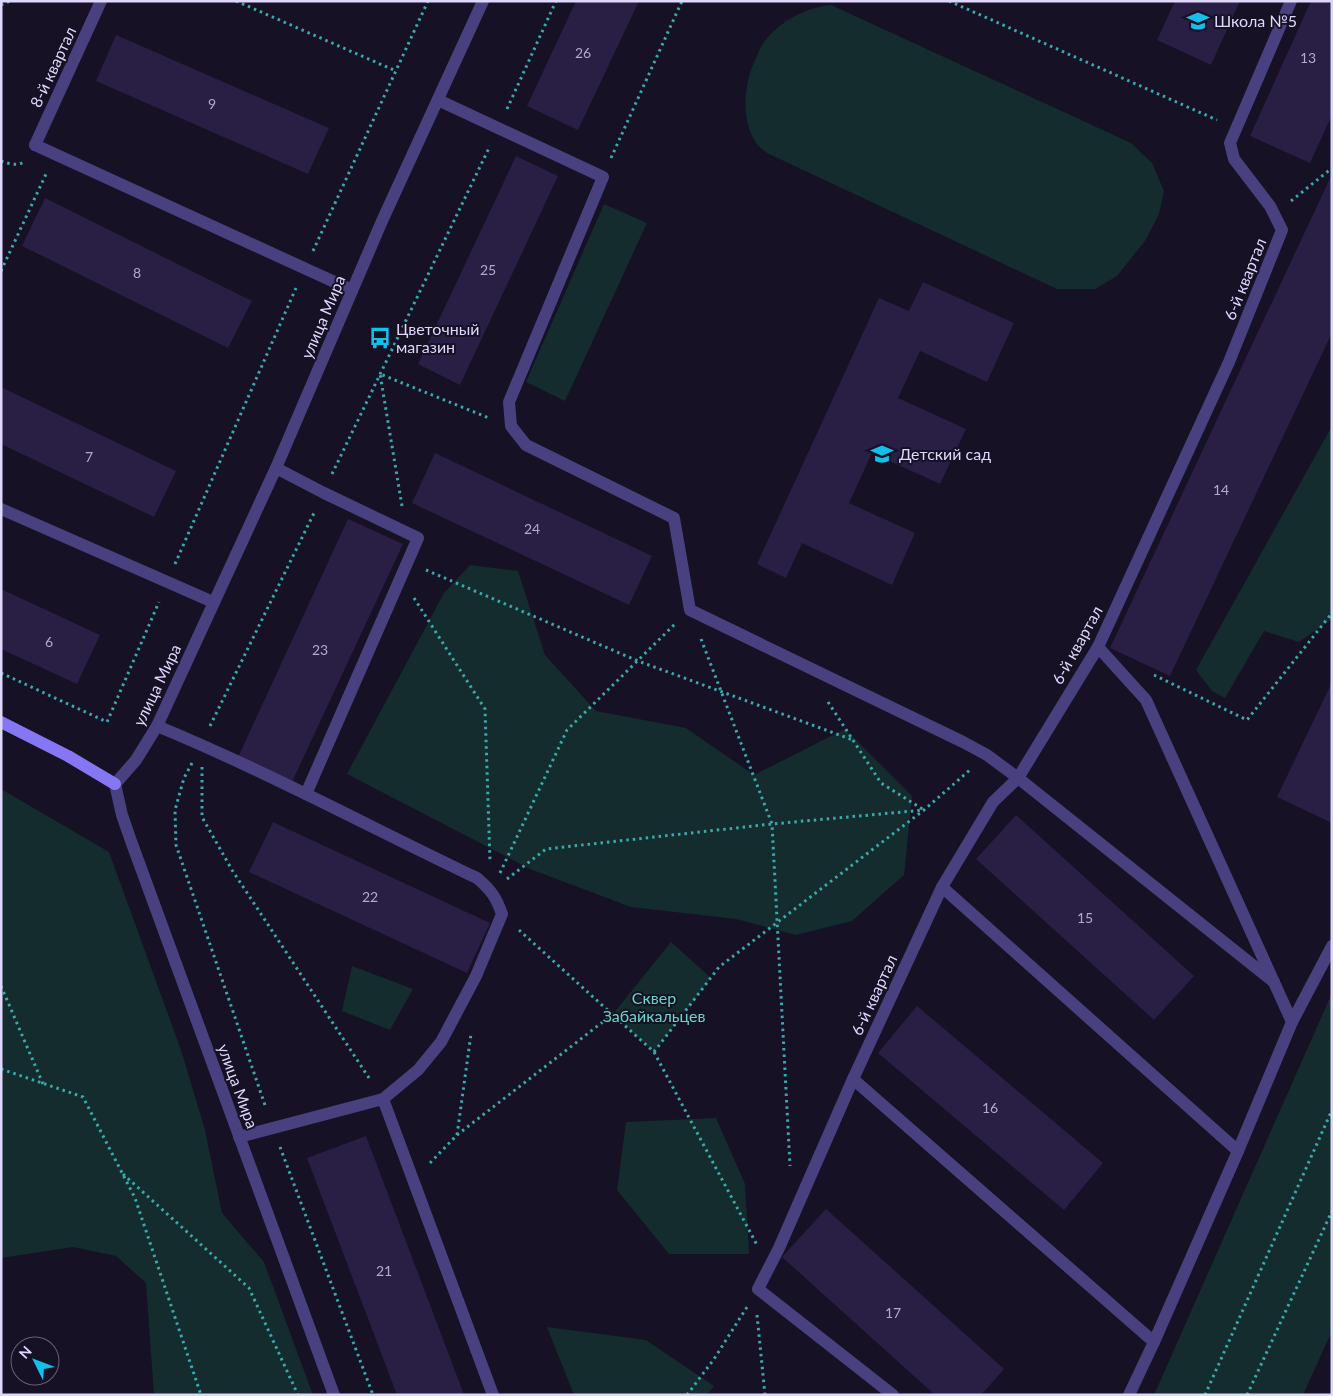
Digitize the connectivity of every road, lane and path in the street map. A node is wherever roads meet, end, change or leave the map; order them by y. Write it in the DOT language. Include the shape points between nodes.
graph roads {
  1 [pos="10,1"];
  2 [pos="101,1"];
  3 [pos="236,1"];
  4 [pos="428,1"];
  5 [pos="483,1"];
  6 [pos="556,1"];
  7 [pos="682,1"];
  8 [pos="948,1"];
  9 [pos="1290,1"];
  10 [pos="1,5"];
  11 [pos="396,71"];
  12 [pos="438,100"];
  13 [pos="498,128"];
  14 [pos="1236,128"];
  15 [pos="55,154"];
  16 [pos="1332,168"];
  17 [pos="603,177"];
  18 [pos="1274,214"];
  19 [pos="305,269"];
  20 [pos="1,271"];
  21 [pos="352,290"];
  22 [pos="380,374"];
  23 [pos="511,426"];
  24 [pos="276,468"];
  25 [pos="324,493"];
  26 [pos="1,510"];
  27 [pos="406,532"];
  28 [pos="408,562"];
  29 [pos="401,577"];
  30 [pos="167,581"];
  31 [pos="214,602"];
  32 [pos="690,610"];
  33 [pos="1332,613"];
  34 [pos="1098,647"];
  35 [pos="638,661"];
  36 [pos="1,673"];
  37 [pos="1150,673"];
  38 [pos="721,692"];
  39 [pos="826,698"];
  40 [pos="1,722"];
  41 [pos="157,726"];
  42 [pos="853,740"];
  43 [pos="201,744"];
  44 [pos="987,755"];
  45 [pos="1018,778"];
  46 [pos="116,784"];
  47 [pos="306,794"];
  48 [pos="924,810"];
  49 [pos="772,824"];
  50 [pos="942,887"];
  51 [pos="491,891"];
  52 [pos="502,914"];
  53 [pos="777,923"];
  54 [pos="1332,946"];
  55 [pos="1274,982"];
  56 [pos="1,986"];
  57 [pos="613,1014"];
  58 [pos="1292,1022"];
  59 [pos="472,1030"];
  60 [pos="654,1052"];
  61 [pos="1,1070"];
  62 [pos="853,1079"];
  63 [pos="43,1084"];
  64 [pos="383,1099"];
  65 [pos="1332,1110"];
  66 [pos="273,1127"];
  67 [pos="457,1135"];
  68 [pos="239,1137"];
  69 [pos="1238,1151"];
  70 [pos="122,1173"];
  71 [pos="791,1176"];
  72 [pos="413,1179"];
  73 [pos="1332,1211"];
  74 [pos="769,1268"];
  75 [pos="757,1292"];
  76 [pos="1154,1342"];
  77 [pos="201,1395"];
  78 [pos="298,1395"];
  79 [pos="334,1395"];
  80 [pos="373,1395"];
  81 [pos="493,1395"];
  82 [pos="687,1395"];
  83 [pos="765,1395"];
  84 [pos="892,1395"];
  85 [pos="1129,1395"];
  86 [pos="1205,1395"];
  87 [pos="1247,1395"];
  1 -- 10 [label="path"];
  2 -- 15 [label="street, 8-й квартал" via="35,145"];
  3 -- 11 [label="path"];
  4 -- 11 [label="path"];
  5 -- 12 [label="street, улица Мира"];
  6 -- 13 [label="path"];
  7 -- 17 [label="path"];
  8 -- 14 [label="path"];
  9 -- 14 [label="street, 6-й квартал"];
  11 -- 19 [label="path"];
  12 -- 13 [label="street"];
  12 -- 21 [label="street, улица Мира"];
  13 -- 17 [label="street"];
  13 -- 22 [label="path"];
  14 -- 18 [label="street, 6-й квартал" via="1230,143 1234,159"];
  15 -- 19 [label="street"];
  15 -- 20 [label="path"];
  16 -- 18 [label="path"];
  17 -- 23 [label="street" via="509,402"];
  18 -- 34 [label="street, 6-й квартал" via="1282,230 1229,362"];
  19 -- 21 [label="street"];
  19 -- 30 [label="path"];
  21 -- 24 [label="street, улица Мира"];
  22 -- 23 [label="path"];
  22 -- 25 [label="path"];
  22 -- 27 [label="path"];
  23 -- 32 [label="street" via="526,445 674,518"];
  24 -- 25 [label="street"];
  24 -- 31 [label="street, улица Мира"];
  25 -- 27 [label="street"];
  25 -- 43 [label="path"];
  26 -- 30 [label="street"];
  27 -- 28 [label="street" via="418,538"];
  28 -- 29 [label="street"];
  28 -- 35 [label="path"];
  29 -- 47 [label="street"];
  29 -- 51 [label="path" via="485,709"];
  30 -- 31 [label="street"];
  30 -- 36 [label="path" via="107,722"];
  31 -- 41 [label="street, улица Мира"];
  32 -- 35 [label="path"];
  32 -- 38 [label="path"];
  32 -- 44 [label="street"];
  33 -- 37 [label="path" via="1247,720"];
  34 -- 45 [label="street, 6-й квартал"];
  34 -- 55 [label="street" via="1146,700"];
  35 -- 38 [label="path"];
  35 -- 51 [label="path" via="567,730"];
  38 -- 42 [label="path"];
  38 -- 49 [label="path"];
  39 -- 42 [label="path"];
  40 -- 46 [label="street"];
  41 -- 43 [label="street"];
  41 -- 46 [label="street, улица Мира"];
  42 -- 48 [label="path" via="881,783"];
  43 -- 47 [label="street"];
  43 -- 64 [label="path" via="202,818 232,870"];
  43 -- 66 [label="path" via="184,778 175,810 176,845"];
  44 -- 45 [label="street"];
  44 -- 48 [label="path"];
  45 -- 50 [label="street, 6-й квартал" via="993,802"];
  45 -- 55 [label="street"];
  46 -- 68 [label="street, улица Мира" via="122,815"];
  47 -- 51 [label="street" via="477,878"];
  48 -- 49 [label="path"];
  48 -- 53 [label="path"];
  49 -- 51 [label="path" via="546,849"];
  49 -- 53 [label="path"];
  50 -- 62 [label="street, 6-й квартал"];
  50 -- 69 [label="street"];
  51 -- 52 [label="street"];
  52 -- 57 [label="path"];
  52 -- 64 [label="street" via="476,976 441,1042 418,1070"];
  53 -- 60 [label="path" via="719,967"];
  53 -- 71 [label="path"];
  54 -- 58 [label="street"];
  55 -- 58 [label="street"];
  56 -- 63 [label="path"];
  57 -- 60 [label="path"];
  57 -- 67 [label="path"];
  58 -- 69 [label="street"];
  59 -- 67 [label="path"];
  60 -- 74 [label="path"];
  61 -- 63 [label="path"];
  62 -- 74 [label="street, 6-й квартал"];
  62 -- 76 [label="street"];
  63 -- 70 [label="path" via="83,1097"];
  64 -- 66 [label="street"];
  64 -- 72 [label="street"];
  65 -- 86 [label="path"];
  66 -- 68 [label="street"];
  66 -- 80 [label="path"];
  67 -- 72 [label="path"];
  68 -- 79 [label="street, улица Мира"];
  69 -- 76 [label="street"];
  70 -- 77 [label="path" via="134,1198"];
  70 -- 78 [label="path" via="249,1288"];
  72 -- 81 [label="street"];
  73 -- 87 [label="path"];
  74 -- 75 [label="street, 6-й квартал"];
  75 -- 82 [label="path"];
  75 -- 83 [label="path"];
  75 -- 84 [label="street"];
  76 -- 85 [label="street"];
}
